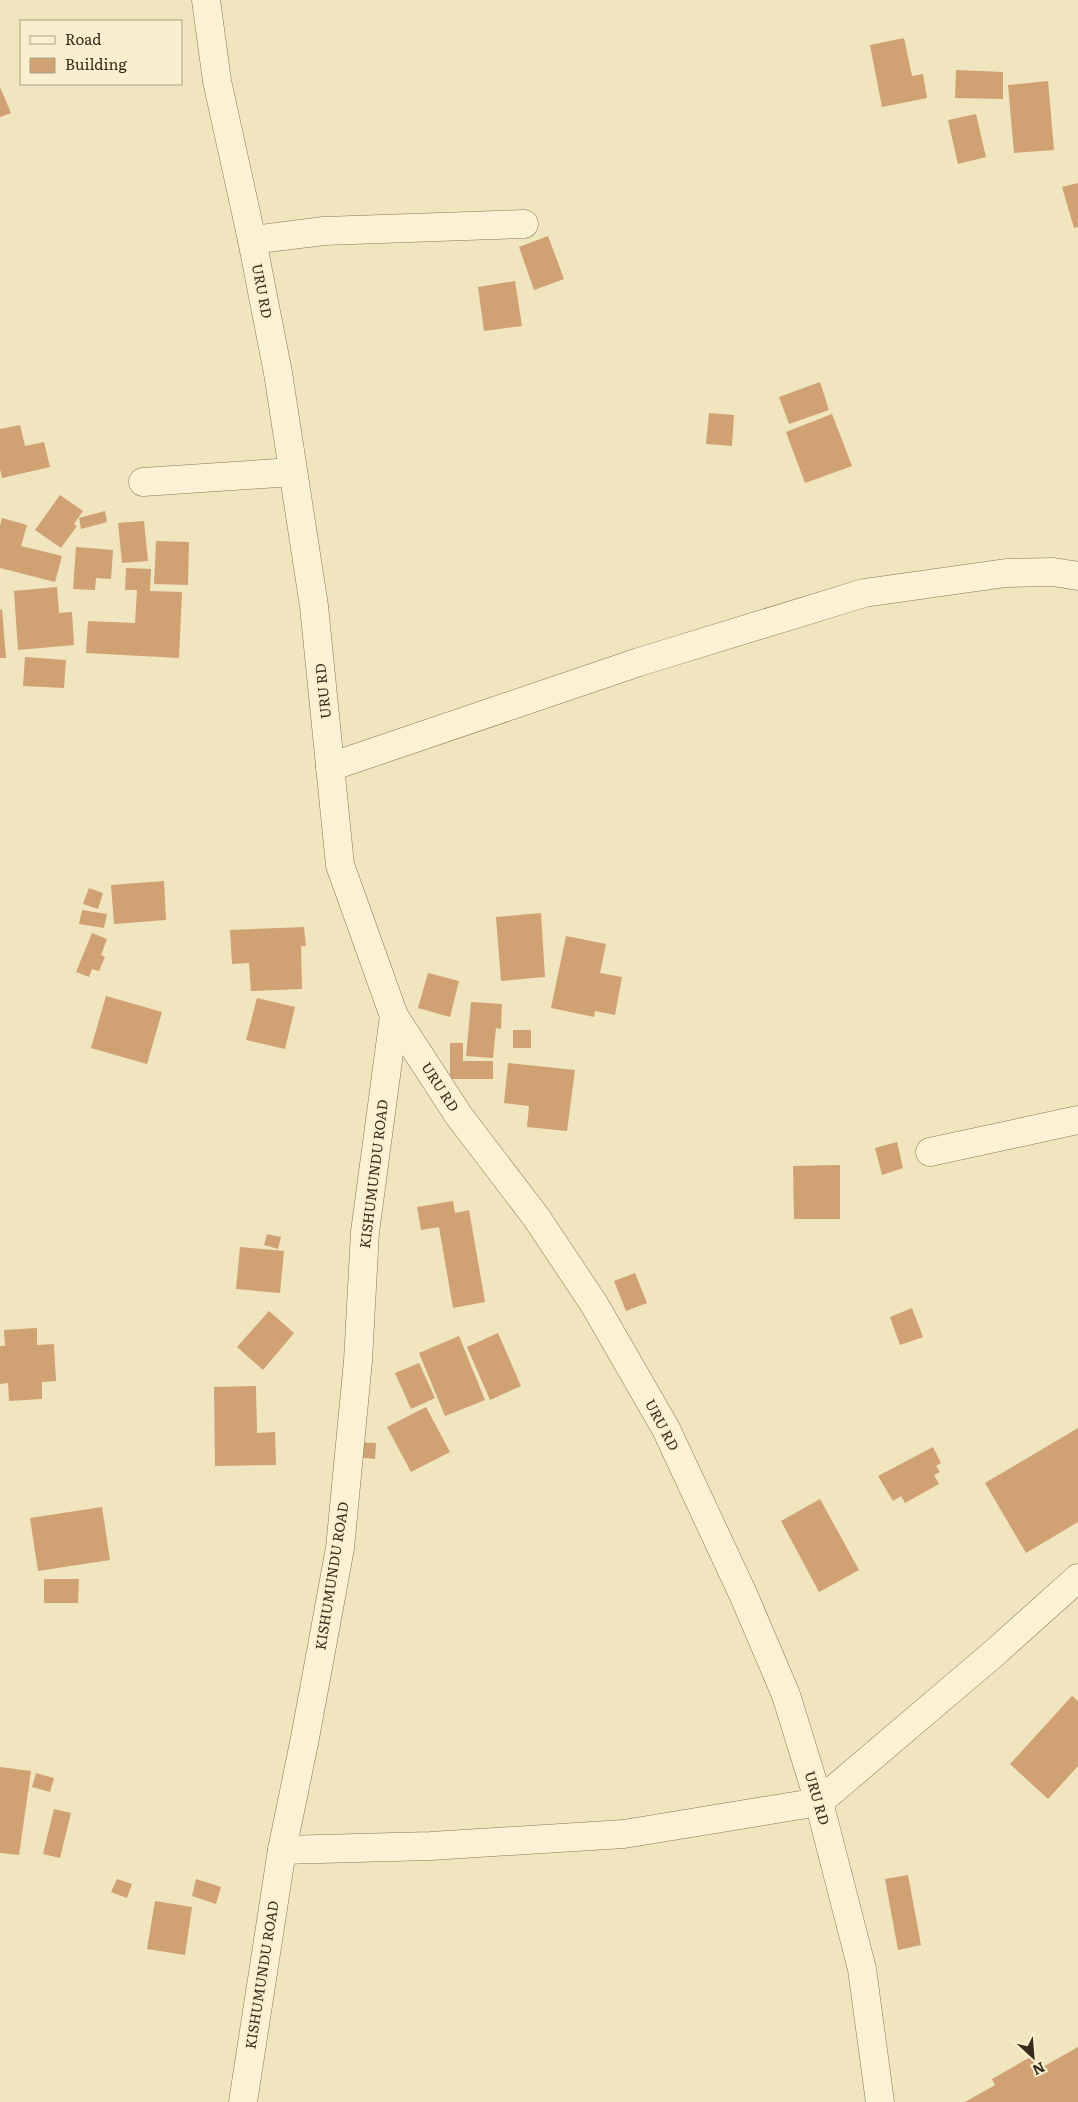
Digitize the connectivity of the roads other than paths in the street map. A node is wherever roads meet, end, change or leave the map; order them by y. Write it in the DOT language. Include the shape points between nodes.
graph roads {
  1 [pos="206,0"];
  2 [pos="524,224"];
  3 [pos="252,240"];
  4 [pos="293,472"];
  5 [pos="143,482"];
  6 [pos="1078,576"];
  7 [pos="330,767"];
  8 [pos="394,1016"];
  9 [pos="1078,1120"];
  10 [pos="930,1152"];
  11 [pos="1078,1578"];
  12 [pos="819,1802"];
  13 [pos="282,1850"];
  14 [pos="243,2102"];
  15 [pos="880,2102"];
  1 -- 3 [label="street, URU RD" via="217,81"];
  2 -- 3 [label="street" via="324,231"];
  3 -- 4 [label="street, URU RD"];
  4 -- 5 [label="street"];
  4 -- 7 [label="street, URU RD" via="314,606"];
  6 -- 7 [label="street" via="1053,572 1006,573 864,593 639,662"];
  7 -- 8 [label="street, URU RD" via="340,865"];
  8 -- 12 [label="street, URU RD" via="459,1116 536,1217 594,1304 666,1429 786,1694"];
  8 -- 13 [label="street, KISHUMUNDU ROAD" via="365,1232 358,1361 340,1548"];
  9 -- 10 [label="street"];
  11 -- 12 [label="street"];
  12 -- 13 [label="street" via="624,1834 431,1846"];
  12 -- 15 [label="street, URU RD" via="862,1969"];
  13 -- 14 [label="street, KISHUMUNDU ROAD"];
}
